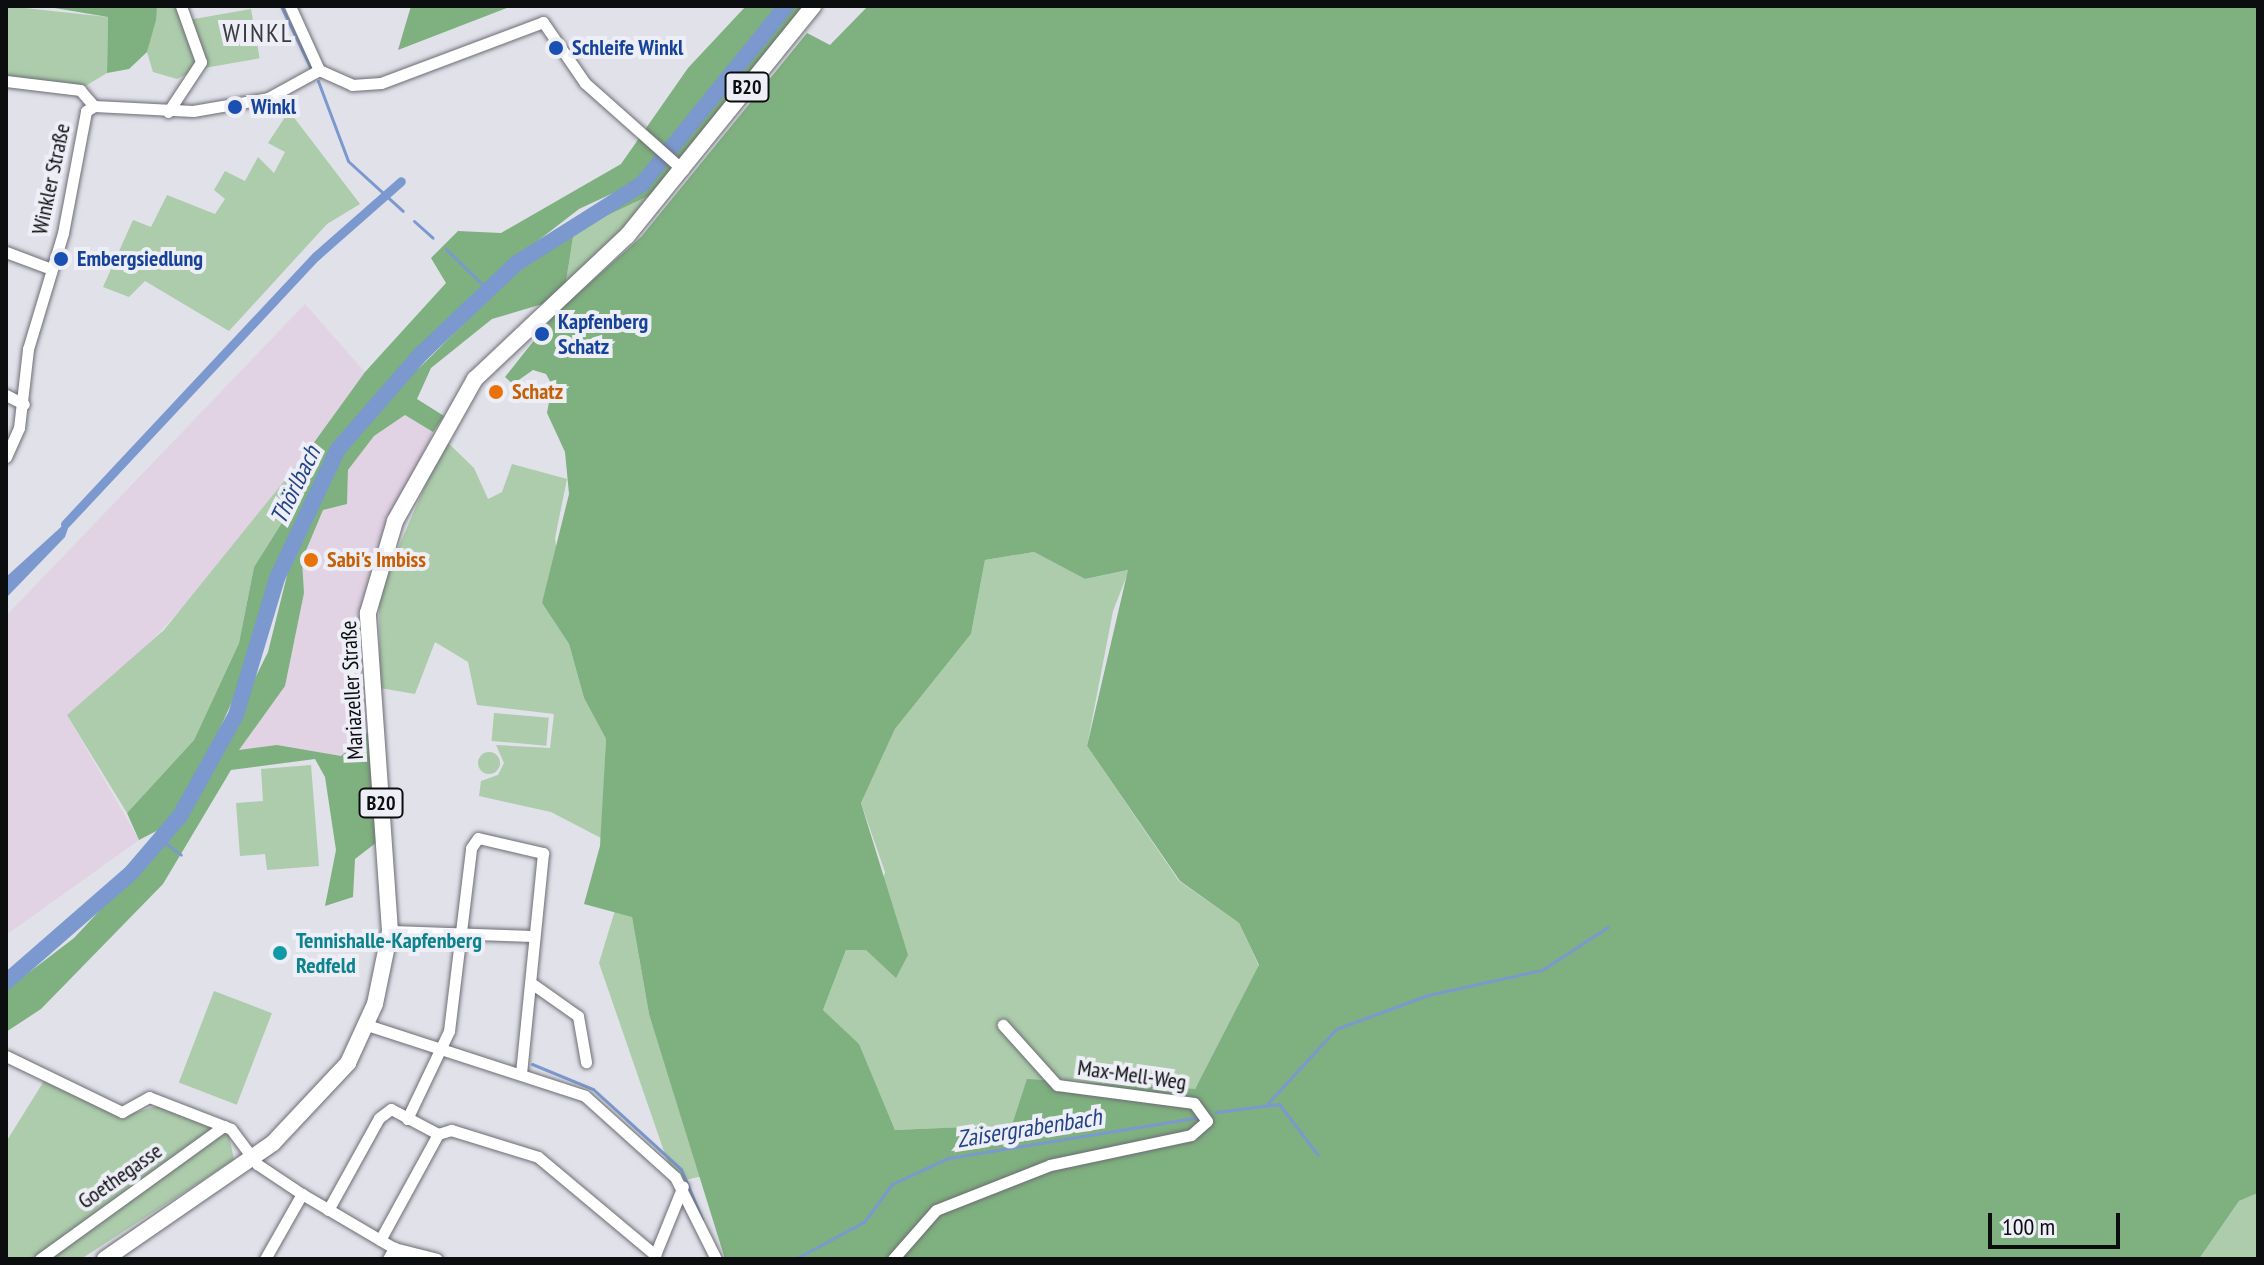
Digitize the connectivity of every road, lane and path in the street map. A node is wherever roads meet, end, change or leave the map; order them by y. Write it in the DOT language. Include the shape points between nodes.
graph roads {
  1 [pos="181,6"];
  2 [pos="290,6"];
  3 [pos="813,6"];
  4 [pos="319,70"];
  5 [pos="6,81"];
  6 [pos="94,106"];
  7 [pos="168,112"];
  8 [pos="682,168"];
  9 [pos="6,252"];
  10 [pos="51,269"];
  11 [pos="6,395"];
  12 [pos="24,404"];
  13 [pos="6,457"];
  14 [pos="390,931"];
  15 [pos="461,933"];
  16 [pos="534,936"];
  17 [pos="534,985"];
  18 [pos="367,1025"];
  19 [pos="1003,1025"];
  20 [pos="443,1049"];
  21 [pos="6,1056"];
  22 [pos="586,1062"];
  23 [pos="521,1073"];
  24 [pos="407,1119"];
  25 [pos="224,1126"];
  26 [pos="438,1134"];
  27 [pos="252,1158"];
  28 [pos="683,1186"];
  29 [pos="302,1194"];
  30 [pos="328,1210"];
  31 [pos="380,1240"];
  32 [pos="391,1254"];
  33 [pos="40,1259"];
  34 [pos="105,1259"];
  35 [pos="265,1259"];
  36 [pos="407,1259"];
  37 [pos="437,1259"];
  38 [pos="716,1259"];
  39 [pos="893,1259"];
  1 -- 7 [label="street" via="201,62"];
  2 -- 4 [label="street"];
  3 -- 8 [label="main road, Mariazeller Straße / B20"];
  4 -- 7 [label="street, Winkler Straße" via="268,98"];
  4 -- 8 [label="street" via="352,85 381,83 543,22 585,83"];
  5 -- 6 [label="street" via="80,90"];
  6 -- 7 [label="street, Winkler Straße"];
  6 -- 10 [label="street, Winkler Straße" via="86,111"];
  8 -- 14 [label="main road, Mariazeller Straße / B20" via="627,236 475,379 395,521 368,613"];
  9 -- 10 [label="street"];
  10 -- 12 [label="street, Winkler Straße" via="28,349"];
  11 -- 12 [label="street"];
  12 -- 13 [label="street, Winkler Straße"];
  14 -- 15 [label="street"];
  14 -- 18 [label="main road, Mariazeller Straße / B20"];
  15 -- 16 [label="street"];
  15 -- 16 [label="street" via="478,838 542,850"];
  15 -- 20 [label="street" via="458,992"];
  16 -- 17 [label="street"];
  17 -- 22 [label="street" via="578,1016"];
  17 -- 23 [label="street"];
  18 -- 20 [label="street"];
  18 -- 27 [label="main road, Mariazeller Straße / B20" via="322,1098"];
  19 -- 39 [label="street, Max-Mell-Weg" via="1057,1085 1194,1103 1207,1121 1191,1135 1050,1165 936,1210"];
  20 -- 23 [label="street"];
  20 -- 24 [label="street"];
  21 -- 25 [label="street" via="122,1112 149,1097"];
  23 -- 28 [label="street" via="585,1096"];
  24 -- 26 [label="street"];
  24 -- 30 [label="street" via="391,1109 379,1118"];
  25 -- 27 [label="street"];
  25 -- 33 [label="street, Goethegasse"];
  26 -- 28 [label="street" via="462,1129 501,1142 568,1177 655,1255"];
  26 -- 31 [label="street"];
  27 -- 29 [label="street"];
  27 -- 34 [label="main road, Mariazeller Straße / B20"];
  28 -- 38 [label="street"];
  29 -- 30 [label="street"];
  29 -- 35 [label="street"];
  30 -- 31 [label="street"];
  31 -- 32 [label="street"];
  32 -- 36 [label="street"];
  32 -- 37 [label="street"];
}
